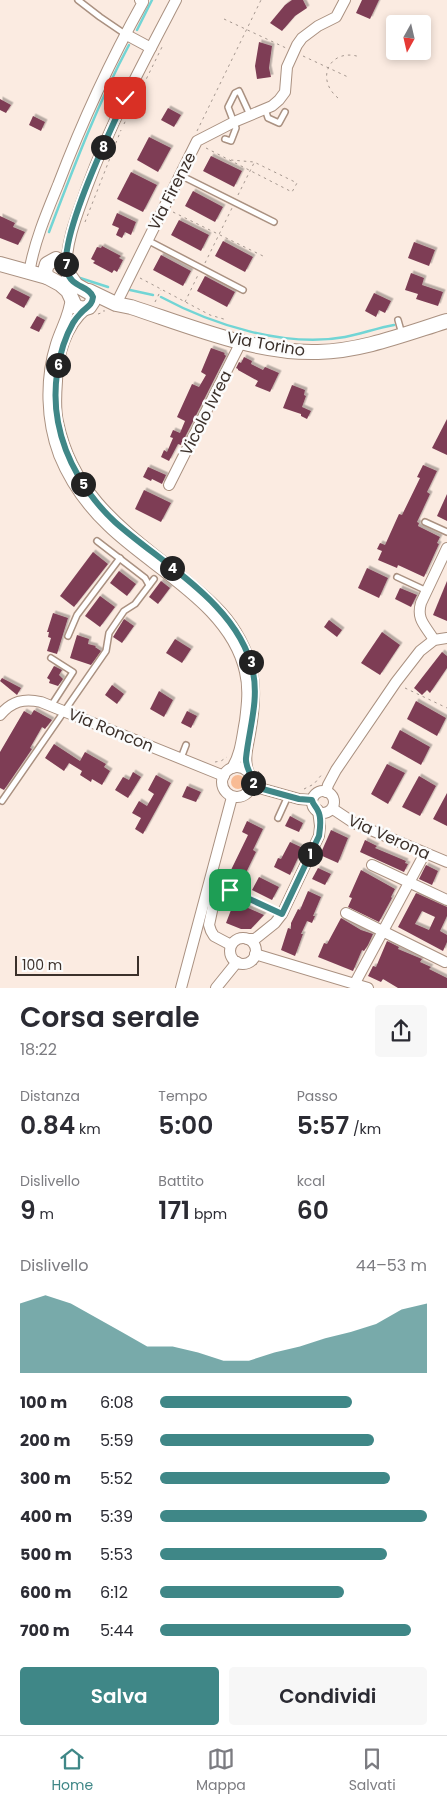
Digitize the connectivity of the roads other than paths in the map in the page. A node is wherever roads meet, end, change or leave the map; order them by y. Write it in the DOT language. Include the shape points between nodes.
graph roads {
  1 [pos="78,0"];
  2 [pos="140,0"];
  3 [pos="176,0"];
  4 [pos="345,0"];
  5 [pos="125,34"];
  6 [pos="151,48"];
  7 [pos="265,109"];
  8 [pos="285,112"];
  9 [pos="250,115"];
  10 [pos="234,122"];
  11 [pos="225,139"];
  12 [pos="180,175"];
  13 [pos="274,222"];
  14 [pos="69,235"];
  15 [pos="147,240"];
  16 [pos="0,264"];
  17 [pos="48,267"];
  18 [pos="30,268"];
  19 [pos="66,268"];
  20 [pos="16,269"];
  21 [pos="243,290"];
  22 [pos="89,291"];
  23 [pos="70,297"];
  24 [pos="116,304"];
  25 [pos="89,310"];
  26 [pos="398,320"];
  27 [pos="447,321"];
  28 [pos="403,335"];
  29 [pos="241,342"];
  30 [pos="169,485"];
  31 [pos="425,522"];
  32 [pos="447,532"];
  33 [pos="98,541"];
  34 [pos="447,548"];
  35 [pos="120,558"];
  36 [pos="396,577"];
  37 [pos="154,579"];
  38 [pos="149,585"];
  39 [pos="427,591"];
  40 [pos="68,636"];
  41 [pos="447,638"];
  42 [pos="434,640"];
  43 [pos="51,658"];
  44 [pos="51,706"];
  45 [pos="63,711"];
  46 [pos="0,715"];
  47 [pos="186,745"];
  48 [pos="181,758"];
  49 [pos="232,768"];
  50 [pos="252,770"];
  51 [pos="224,776"];
  52 [pos="252,786"];
  53 [pos="326,792"];
  54 [pos="288,796"];
  55 [pos="232,797"];
  56 [pos="312,800"];
  57 [pos="2,801"];
  58 [pos="333,809"];
  59 [pos="318,810"];
  60 [pos="278,818"];
  61 [pos="425,853"];
  62 [pos="447,862"];
  63 [pos="372,865"];
  64 [pos="209,882"];
  65 [pos="409,882"];
  66 [pos="230,890"];
  67 [pos="447,900"];
  68 [pos="346,913"];
  69 [pos="282,914"];
  70 [pos="382,931"];
  71 [pos="247,939"];
  72 [pos="231,945"];
  73 [pos="255,954"];
  74 [pos="445,962"];
  75 [pos="239,966"];
  76 [pos="354,983"];
  77 [pos="181,988"];
  78 [pos="216,988"];
  79 [pos="368,988"];
  1 -- 5 [label="lane"];
  2 -- 5 [label="street" via="143,2"];
  3 -- 6 [label="street"];
  4 -- 7 [label="street, Via Firenze" via="336,17 302,38 287,68 285,92"];
  5 -- 6 [label="street"];
  5 -- 18 [label="street" via="70,153"];
  6 -- 14 [label="street" via="96,162"];
  7 -- 8 [label="lane" via="268,118 280,122"];
  7 -- 9 [label="street, Via Firenze"];
  9 -- 10 [label="street, Via Firenze"];
  9 -- 10 [label="lane" via="239,91 228,106"];
  10 -- 11 [label="lane" via="236,128 231,141"];
  10 -- 12 [label="street, Via Firenze" via="198,138"];
  12 -- 13 [label="lane"];
  12 -- 15 [label="street, Via Firenze"];
  14 -- 17 [label="street"];
  14 -- 19 [label="street"];
  15 -- 21 [label="lane"];
  15 -- 24 [label="street, Via Firenze"];
  16 -- 20 [label="street"];
  17 -- 18 [label="street"];
  17 -- 19 [label="street" via="60,260"];
  17 -- 20 [label="street"];
  17 -- 23 [label="street"];
  18 -- 20 [label="street"];
  19 -- 22 [label="street, Via Torino" via="76,285"];
  22 -- 24 [label="street, Via Torino"];
  22 -- 25 [label="street" via="93,297"];
  23 -- 25 [label="street" via="75,306"];
  23 -- 49 [label="street" via="55,346 49,381 50,422 59,455 90,508 194,597 229,635 242,660 247,684 243,731"];
  24 -- 25 [label="street, Via Torino"];
  24 -- 29 [label="street, Via Torino"];
  25 -- 50 [label="street" via="80,314 66,339 57,377 58,422 66,452 81,481 115,522 200,591 236,631 249,657 255,683 254,714 246,758"];
  26 -- 28 [label="lane"];
  27 -- 28 [label="street, Via Torino"];
  28 -- 29 [label="street, Via Torino" via="349,349 318,352"];
  29 -- 30 [label="street, Vicolo Ivrea"];
  31 -- 32 [label="lane"];
  33 -- 35 [label="lane"];
  34 -- 39 [label="street"];
  35 -- 38 [label="lane" via="146,578"];
  35 -- 40 [label="lane" via="77,615"];
  36 -- 39 [label="lane"];
  37 -- 38 [label="lane"];
  38 -- 45 [label="lane" via="135,604 124,611 109,633 106,651"];
  39 -- 42 [label="street" via="418,612"];
  41 -- 42 [label="street"];
  42 -- 53 [label="street" via="420,651 396,682 336,770"];
  43 -- 44 [label="lane" via="72,672"];
  44 -- 45 [label="street, Via Roncon"];
  44 -- 46 [label="street, Via Roncon" via="30,699 22,700 13,703"];
  45 -- 48 [label="street, Via Roncon"];
  45 -- 57 [label="lane"];
  47 -- 48 [label="lane"];
  48 -- 51 [label="street, Via Roncon"];
  49 -- 50 [label="street"];
  49 -- 51 [label="street"];
  50 -- 52 [label="street"];
  51 -- 55 [label="street" via="224,790"];
  52 -- 54 [label="street"];
  52 -- 55 [label="street" via="245,796"];
  53 -- 56 [label="street" via="318,792"];
  53 -- 58 [label="street" via="333,798"];
  54 -- 56 [label="street"];
  54 -- 60 [label="lane"];
  55 -- 64 [label="street"];
  56 -- 59 [label="street"];
  58 -- 59 [label="street" via="326,812"];
  58 -- 61 [label="street, Via Verona" via="354,823"];
  59 -- 69 [label="street" via="319,836"];
  61 -- 62 [label="street, Via Verona"];
  61 -- 65 [label="street"];
  63 -- 65 [label="street"];
  64 -- 72 [label="street" via="213,906 210,931"];
  64 -- 77 [label="street"];
  65 -- 67 [label="street"];
  65 -- 70 [label="street"];
  66 -- 69 [label="lane"];
  68 -- 70 [label="street"];
  69 -- 71 [label="street" via="255,939"];
  70 -- 74 [label="street"];
  70 -- 76 [label="street"];
  71 -- 72 [label="street" via="240,938"];
  71 -- 73 [label="street" via="253,943"];
  72 -- 75 [label="street" via="231,956"];
  73 -- 75 [label="street" via="254,958"];
  73 -- 76 [label="street"];
  75 -- 78 [label="street"];
  76 -- 79 [label="street"];
}
